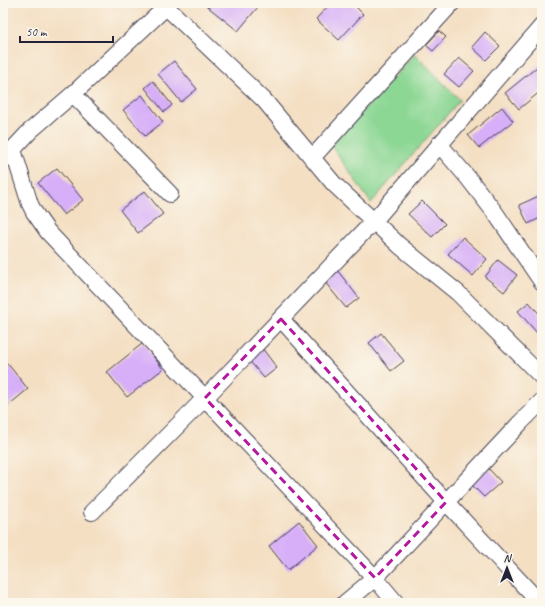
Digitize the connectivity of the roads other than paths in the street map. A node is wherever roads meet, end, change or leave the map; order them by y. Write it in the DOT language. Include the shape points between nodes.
graph roads {
  1 [pos="452,3"];
  2 [pos="164,5"];
  3 [pos="542,26"];
  4 [pos="73,94"];
  5 [pos="439,144"];
  6 [pos="8,155"];
  7 [pos="312,158"];
  8 [pos="170,194"];
  9 [pos="373,222"];
  10 [pos="542,282"];
  11 [pos="281,318"];
  12 [pos="542,377"];
  13 [pos="205,398"];
  14 [pos="542,401"];
  15 [pos="446,502"];
  16 [pos="92,512"];
  17 [pos="375,578"];
  18 [pos="345,603"];
  19 [pos="396,603"];
  20 [pos="540,603"];
  1 -- 7 [label="street"];
  2 -- 4 [label="street"];
  2 -- 7 [label="street" via="264,100"];
  3 -- 5 [label="street"];
  4 -- 6 [label="street" via="30,131"];
  4 -- 8 [label="street"];
  5 -- 9 [label="street"];
  5 -- 10 [label="street" via="487,202"];
  6 -- 13 [label="street" via="30,204 48,232"];
  7 -- 9 [label="street" via="334,184"];
  9 -- 11 [label="street"];
  9 -- 12 [label="street" via="458,293"];
  11 -- 13 [label="street"];
  11 -- 15 [label="street"];
  13 -- 16 [label="street"];
  13 -- 17 [label="street"];
  14 -- 15 [label="street"];
  15 -- 17 [label="street"];
  15 -- 20 [label="street"];
  17 -- 18 [label="street"];
  17 -- 19 [label="street"];
}
